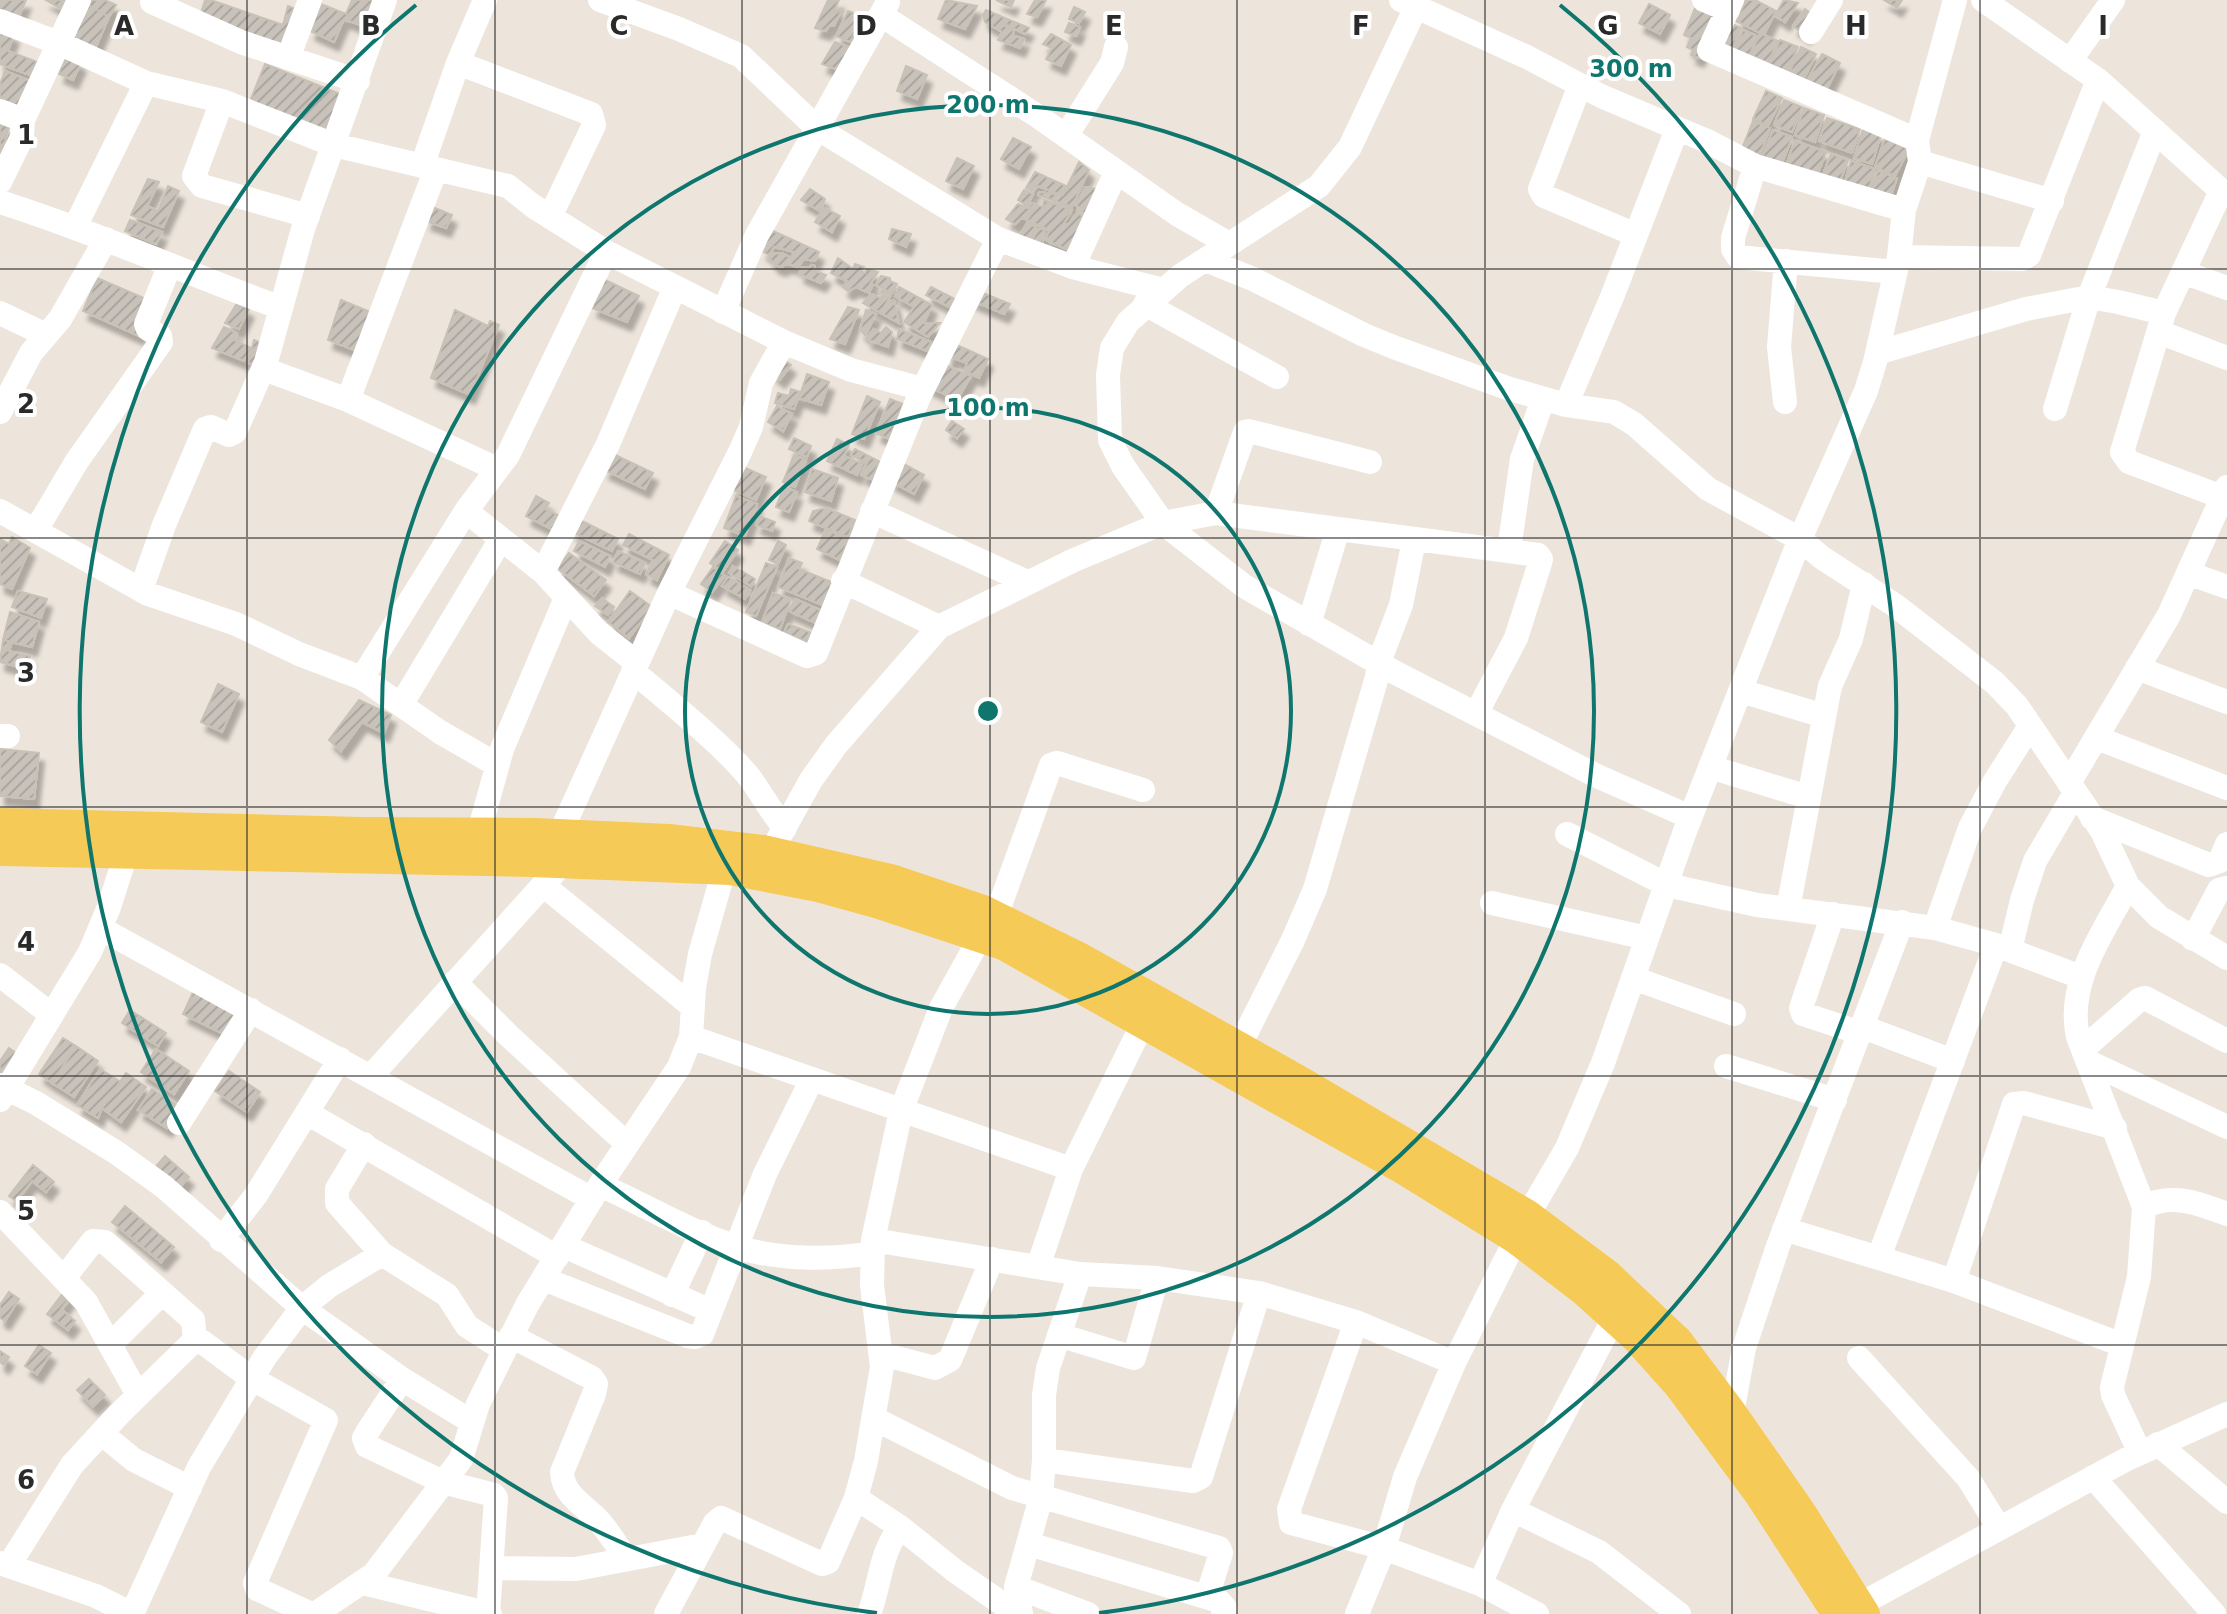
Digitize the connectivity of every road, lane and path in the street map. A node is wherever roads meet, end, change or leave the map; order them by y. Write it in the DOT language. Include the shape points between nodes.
graph roads {
  1 [pos="79,0"];
  2 [pos="310,0"];
  3 [pos="385,0"];
  4 [pos="485,0"];
  5 [pos="600,0"];
  6 [pos="1704,0"];
  7 [pos="1831,0"];
  8 [pos="1955,0"];
  9 [pos="1983,0"];
  10 [pos="2113,0"];
  11 [pos="152,2"];
  12 [pos="1419,5"];
  13 [pos="1730,5"];
  14 [pos="885,7"];
  15 [pos="0,21"];
  16 [pos="1811,32"];
  17 [pos="61,44"];
  18 [pos="1116,47"];
  19 [pos="288,58"];
  20 [pos="2070,61"];
  21 [pos="458,63"];
  22 [pos="2098,80"];
  23 [pos="358,81"];
  24 [pos="146,83"];
  25 [pos="1580,85"];
  26 [pos="222,101"];
  27 [pos="0,111"];
  28 [pos="23,120"];
  29 [pos="817,128"];
  30 [pos="1677,129"];
  31 [pos="2155,131"];
  32 [pos="1066,136"];
  33 [pos="334,145"];
  34 [pos="1918,151"];
  35 [pos="1755,166"];
  36 [pos="429,168"];
  37 [pos="1116,172"];
  38 [pos="0,182"];
  39 [pos="2224,193"];
  40 [pos="2052,201"];
  41 [pos="0,202"];
  42 [pos="1904,210"];
  43 [pos="308,216"];
  44 [pos="550,217"];
  45 [pos="75,227"];
  46 [pos="1636,235"];
  47 [pos="106,239"];
  48 [pos="998,239"];
  49 [pos="1229,244"];
  50 [pos="606,252"];
  51 [pos="1206,260"];
  52 [pos="1786,261"];
  53 [pos="1897,265"];
  54 [pos="169,267"];
  55 [pos="1073,267"];
  56 [pos="2183,272"];
  57 [pos="675,287"];
  58 [pos="2227,288"];
  59 [pos="1154,297"];
  60 [pos="2089,297"];
  61 [pos="281,308"];
  62 [pos="723,312"];
  63 [pos="0,313"];
  64 [pos="2161,323"];
  65 [pos="46,335"];
  66 [pos="784,342"];
  67 [pos="1877,353"];
  68 [pos="2227,358"];
  69 [pos="264,369"];
  70 [pos="1277,377"];
  71 [pos="923,389"];
  72 [pos="348,400"];
  73 [pos="1555,402"];
  74 [pos="1785,402"];
  75 [pos="2055,409"];
  76 [pos="0,412"];
  77 [pos="1370,462"];
  78 [pos="497,469"];
  79 [pos="2222,506"];
  80 [pos="0,511"];
  81 [pos="466,511"];
  82 [pos="872,511"];
  83 [pos="1216,513"];
  84 [pos="1163,523"];
  85 [pos="1338,529"];
  86 [pos="36,530"];
  87 [pos="501,539"];
  88 [pos="1800,539"];
  89 [pos="1414,540"];
  90 [pos="1509,550"];
  91 [pos="543,572"];
  92 [pos="2188,573"];
  93 [pos="843,581"];
  94 [pos="1027,582"];
  95 [pos="1864,584"];
  96 [pos="2227,587"];
  97 [pos="141,590"];
  98 [pos="669,593"];
  99 [pos="566,598"];
  100 [pos="1309,624"];
  101 [pos="939,627"];
  102 [pos="1379,662"];
  103 [pos="635,667"];
  104 [pos="2137,668"];
  105 [pos="362,678"];
  106 [pos="1741,691"];
  107 [pos="2227,702"];
  108 [pos="401,705"];
  109 [pos="1476,714"];
  110 [pos="1824,716"];
  111 [pos="2030,726"];
  112 [pos="2097,738"];
  113 [pos="497,765"];
  114 [pos="1710,767"];
  115 [pos="2072,788"];
  116 [pos="2227,788"];
  117 [pos="1143,790"];
  118 [pos="1808,797"];
  119 [pos="1690,817"];
  120 [pos="2092,818"];
  121 [pos="0,823"];
  122 [pos="479,832"];
  123 [pos="1567,834"];
  124 [pos="778,840"];
  125 [pos="2227,844"];
  126 [pos="0,851"];
  127 [pos="126,854"];
  128 [pos="555,860"];
  129 [pos="724,870"];
  130 [pos="1667,885"];
  131 [pos="2128,886"];
  132 [pos="2227,888"];
  133 [pos="1492,903"];
  134 [pos="1788,909"];
  135 [pos="1833,914"];
  136 [pos="1902,922"];
  137 [pos="988,926"];
  138 [pos="100,928"];
  139 [pos="1935,928"];
  140 [pos="1647,938"];
  141 [pos="2193,939"];
  142 [pos="2003,948"];
  143 [pos="2227,958"];
  144 [pos="0,975"];
  145 [pos="2081,977"];
  146 [pos="1633,978"];
  147 [pos="455,982"];
  148 [pos="693,1007"];
  149 [pos="251,1010"];
  150 [pos="1734,1014"];
  151 [pos="52,1015"];
  152 [pos="1143,1023"];
  153 [pos="1862,1030"];
  154 [pos="691,1037"];
  155 [pos="2227,1041"];
  156 [pos="1239,1047"];
  157 [pos="2086,1056"];
  158 [pos="340,1059"];
  159 [pos="1953,1061"];
  160 [pos="1726,1066"];
  161 [pos="371,1076"];
  162 [pos="812,1079"];
  163 [pos="2,1092"];
  164 [pos="1835,1100"];
  165 [pos="901,1111"];
  166 [pos="307,1113"];
  167 [pos="179,1123"];
  168 [pos="2227,1127"];
  169 [pos="2115,1128"];
  170 [pos="364,1144"];
  171 [pos="627,1144"];
  172 [pos="1071,1169"];
  173 [pos="596,1192"];
  174 [pos="2144,1207"];
  175 [pos="0,1212"];
  176 [pos="2227,1214"];
  177 [pos="1522,1227"];
  178 [pos="1784,1229"];
  179 [pos="702,1232"];
  180 [pos="221,1240"];
  181 [pos="873,1246"];
  182 [pos="736,1247"];
  183 [pos="561,1252"];
  184 [pos="382,1254"];
  185 [pos="1879,1257"];
  186 [pos="992,1259"];
  187 [pos="1038,1267"];
  188 [pos="1080,1274"];
  189 [pos="64,1278"];
  190 [pos="1157,1278"];
  191 [pos="544,1279"];
  192 [pos="1954,1281"];
  193 [pos="162,1293"];
  194 [pos="1259,1293"];
  195 [pos="672,1295"];
  196 [pos="302,1308"];
  197 [pos="711,1311"];
  198 [pos="1614,1318"];
  199 [pos="1356,1322"];
  200 [pos="1059,1335"];
  201 [pos="195,1340"];
  202 [pos="507,1343"];
  203 [pos="110,1345"];
  204 [pos="2122,1345"];
  205 [pos="882,1354"];
  206 [pos="1859,1358"];
  207 [pos="1454,1363"];
  208 [pos="251,1378"];
  209 [pos="402,1379"];
  210 [pos="138,1395"];
  211 [pos="1732,1413"];
  212 [pos="2227,1414"];
  213 [pos="873,1418"];
  214 [pos="472,1422"];
  215 [pos="101,1433"];
  216 [pos="2149,1448"];
  217 [pos="1044,1460"];
  218 [pos="2093,1477"];
  219 [pos="443,1482"];
  220 [pos="190,1488"];
  221 [pos="1041,1497"];
  222 [pos="856,1498"];
  223 [pos="2227,1502"];
  224 [pos="1513,1510"];
  225 [pos="900,1527"];
  226 [pos="1999,1528"];
  227 [pos="1029,1544"];
  228 [pos="703,1545"];
  229 [pos="1384,1548"];
  230 [pos="626,1558"];
  231 [pos="4,1564"];
  232 [pos="493,1568"];
  233 [pos="363,1583"];
  234 [pos="1480,1584"];
  235 [pos="1016,1587"];
  236 [pos="408,1604"];
  237 [pos="90,1605"];
  238 [pos="990,1606"];
  239 [pos="1215,1606"];
  240 [pos="1854,1611"];
  241 [pos="132,1614"];
  242 [pos="313,1614"];
  243 [pos="489,1614"];
  244 [pos="666,1614"];
  245 [pos="869,1614"];
  246 [pos="1019,1614"];
  247 [pos="1088,1614"];
  248 [pos="1357,1614"];
  249 [pos="1537,1614"];
  250 [pos="1679,1614"];
  251 [pos="2214,1614"];
  1 -- 17 [label="street"];
  2 -- 19 [label="street"];
  3 -- 23 [label="street"];
  4 -- 21 [label="street"];
  5 -- 29 [label="street" via="741,56"];
  6 -- 13 [label="street"];
  7 -- 16 [label="street"];
  8 -- 34 [label="street"];
  9 -- 20 [label="street"];
  10 -- 20 [label="street"];
  11 -- 19 [label="street"];
  12 -- 25 [label="street"];
  12 -- 49 [label="street" via="1338,165 1319,186"];
  13 -- 34 [label="street" via="1709,50"];
  14 -- 29 [label="street"];
  14 -- 32 [label="street"];
  15 -- 17 [label="street"];
  17 -- 24 [label="street"];
  17 -- 28 [label="street"];
  18 -- 32 [label="street" via="1112,63"];
  19 -- 23 [label="street"];
  20 -- 22 [label="street"];
  21 -- 36 [label="street"];
  21 -- 44 [label="street" via="591,114 594,125"];
  22 -- 31 [label="street"];
  22 -- 40 [label="street"];
  23 -- 33 [label="street"];
  24 -- 26 [label="street"];
  24 -- 45 [label="street"];
  25 -- 30 [label="street"];
  25 -- 46 [label="street" via="1540,189 1544,196"];
  26 -- 33 [label="street"];
  26 -- 43 [label="street" via="195,181"];
  27 -- 28 [label="street"];
  28 -- 38 [label="street" via="22,137"];
  29 -- 48 [label="street"];
  29 -- 62 [label="street" via="757,235"];
  30 -- 35 [label="street"];
  30 -- 46 [label="street"];
  31 -- 39 [label="street"];
  31 -- 60 [label="street"];
  32 -- 37 [label="street"];
  33 -- 36 [label="street"];
  33 -- 43 [label="street"];
  34 -- 40 [label="street"];
  34 -- 42 [label="street"];
  35 -- 42 [label="street"];
  35 -- 52 [label="street" via="1733,249 1738,257"];
  36 -- 44 [label="street" via="508,186"];
  36 -- 72 [label="street"];
  37 -- 49 [label="street"];
  37 -- 55 [label="street"];
  39 -- 56 [label="street"];
  40 -- 53 [label="street" via="2029,255 2022,259"];
  41 -- 45 [label="street"];
  42 -- 53 [label="street"];
  43 -- 61 [label="street"];
  44 -- 50 [label="street"];
  45 -- 47 [label="street"];
  46 -- 73 [label="street"];
  47 -- 54 [label="street"];
  47 -- 65 [label="street"];
  48 -- 55 [label="street"];
  48 -- 71 [label="street"];
  49 -- 51 [label="street"];
  50 -- 57 [label="street"];
  50 -- 78 [label="street"];
  51 -- 59 [label="street"];
  51 -- 73 [label="street" via="1364,335"];
  52 -- 53 [label="street"];
  52 -- 74 [label="street" via="1779,347"];
  53 -- 67 [label="street"];
  54 -- 61 [label="street"];
  54 -- 86 [label="street" via="146,324 161,342 77,461"];
  55 -- 59 [label="street"];
  56 -- 58 [label="street"];
  56 -- 64 [label="street"];
  57 -- 62 [label="street"];
  57 -- 91 [label="street" via="608,444"];
  59 -- 70 [label="street"];
  59 -- 84 [label="street" via="1128,322 1112,348 1110,440"];
  60 -- 64 [label="street"];
  60 -- 67 [label="street" via="2026,309"];
  60 -- 75 [label="street"];
  61 -- 69 [label="street"];
  62 -- 66 [label="street"];
  63 -- 65 [label="street"];
  64 -- 68 [label="street"];
  64 -- 79 [label="street" via="2122,452 2129,462"];
  65 -- 76 [label="street"];
  66 -- 71 [label="street" via="851,370"];
  66 -- 98 [label="street" via="761,383 740,452"];
  67 -- 88 [label="street" via="1866,391"];
  69 -- 72 [label="street"];
  69 -- 97 [label="street" via="235,432 205,429"];
  71 -- 82 [label="street"];
  72 -- 78 [label="street"];
  73 -- 88 [label="street" via="1614,412 1708,489"];
  73 -- 90 [label="street" via="1522,459"];
  77 -- 83 [label="street" via="1245,432"];
  78 -- 81 [label="street"];
  79 -- 92 [label="street"];
  80 -- 86 [label="street"];
  81 -- 87 [label="street"];
  81 -- 105 [label="street"];
  82 -- 93 [label="street"];
  82 -- 94 [label="street"];
  83 -- 84 [label="street"];
  83 -- 85 [label="street"];
  84 -- 94 [label="street"];
  84 -- 100 [label="street" via="1244,586"];
  85 -- 89 [label="street"];
  85 -- 100 [label="street"];
  86 -- 97 [label="street"];
  87 -- 91 [label="street"];
  87 -- 108 [label="street"];
  88 -- 95 [label="street"];
  88 -- 106 [label="street"];
  89 -- 90 [label="street"];
  89 -- 102 [label="street" via="1401,605"];
  90 -- 109 [label="street" via="1541,559 1516,638"];
  91 -- 99 [label="street"];
  92 -- 96 [label="street"];
  92 -- 104 [label="street"];
  93 -- 98 [label="street" via="817,651 807,656"];
  93 -- 101 [label="street"];
  94 -- 101 [label="street"];
  95 -- 110 [label="street"];
  95 -- 111 [label="street" via="1995,683"];
  97 -- 105 [label="street"];
  98 -- 103 [label="street"];
  99 -- 103 [label="street"];
  99 -- 113 [label="street"];
  100 -- 102 [label="street"];
  101 -- 124 [label="street" via="836,745"];
  102 -- 109 [label="street"];
  102 -- 156 [label="street" via="1315,889"];
  103 -- 124 [label="street" via="746,773 770,813"];
  103 -- 128 [label="street"];
  104 -- 107 [label="street"];
  104 -- 112 [label="street"];
  105 -- 108 [label="street"];
  106 -- 110 [label="street"];
  106 -- 114 [label="street"];
  108 -- 113 [label="street"];
  109 -- 119 [label="street"];
  110 -- 118 [label="street"];
  111 -- 115 [label="street"];
  111 -- 139 [label="street" via="1970,828"];
  112 -- 115 [label="street"];
  112 -- 116 [label="street"];
  113 -- 122 [label="street"];
  114 -- 118 [label="street"];
  114 -- 119 [label="street"];
  115 -- 120 [label="street"];
  115 -- 142 [label="street" via="2035,861"];
  117 -- 137 [label="street" via="1051,765"];
  118 -- 134 [label="street"];
  119 -- 130 [label="street"];
  120 -- 125 [label="street" via="2209,865 2220,861"];
  120 -- 131 [label="street"];
  121 -- 122 [label="main road"];
  122 -- 128 [label="main road"];
  123 -- 130 [label="street"];
  124 -- 128 [label="main road" via="669,839"];
  124 -- 137 [label="main road" via="891,879"];
  126 -- 127 [label="main road"];
  127 -- 128 [label="main road"];
  127 -- 138 [label="street"];
  128 -- 129 [label="main road"];
  128 -- 147 [label="street"];
  128 -- 148 [label="street"];
  129 -- 137 [label="main road"];
  129 -- 148 [label="street" via="700,954"];
  130 -- 134 [label="street"];
  130 -- 140 [label="street"];
  131 -- 141 [label="street" via="2159,917"];
  131 -- 145 [label="street"];
  132 -- 141 [label="street" via="2219,890"];
  133 -- 140 [label="street"];
  134 -- 135 [label="street"];
  135 -- 136 [label="street"];
  135 -- 153 [label="street" via="1801,1008 1803,1014"];
  136 -- 139 [label="street"];
  136 -- 153 [label="street"];
  137 -- 152 [label="main road" via="1022,954"];
  137 -- 156 [label="main road" via="1081,958"];
  137 -- 165 [label="street" via="941,1008"];
  138 -- 149 [label="street"];
  138 -- 151 [label="street"];
  139 -- 142 [label="street"];
  140 -- 146 [label="street"];
  141 -- 143 [label="street"];
  142 -- 145 [label="street"];
  142 -- 159 [label="street"];
  144 -- 151 [label="street"];
  145 -- 157 [label="street" via="2074,1018"];
  146 -- 150 [label="street"];
  146 -- 177 [label="street" via="1567,1148"];
  147 -- 161 [label="street"];
  147 -- 171 [label="street"];
  148 -- 154 [label="street"];
  149 -- 158 [label="street"];
  149 -- 167 [label="street"];
  151 -- 163 [label="street"];
  152 -- 172 [label="street"];
  152 -- 177 [label="main road" via="1404,1170"];
  153 -- 159 [label="street"];
  153 -- 164 [label="street"];
  154 -- 162 [label="street"];
  154 -- 171 [label="street" via="679,1067"];
  155 -- 157 [label="street" via="2145,998"];
  156 -- 177 [label="main road"];
  157 -- 168 [label="street"];
  157 -- 169 [label="street"];
  158 -- 161 [label="street"];
  158 -- 166 [label="street"];
  159 -- 185 [label="street"];
  160 -- 164 [label="street"];
  161 -- 173 [label="street"];
  162 -- 165 [label="street"];
  162 -- 182 [label="street"];
  163 -- 180 [label="street" via="36,1103 117,1153 163,1186"];
  164 -- 178 [label="street"];
  165 -- 172 [label="street"];
  165 -- 181 [label="street"];
  166 -- 170 [label="street"];
  166 -- 180 [label="street"];
  169 -- 174 [label="street"];
  169 -- 192 [label="street" via="2014,1104"];
  170 -- 183 [label="street"];
  170 -- 184 [label="street" via="337,1189 337,1203"];
  171 -- 173 [label="street"];
  172 -- 187 [label="street"];
  173 -- 179 [label="street"];
  173 -- 183 [label="street"];
  174 -- 176 [label="street" via="2173,1199"];
  174 -- 204 [label="street" via="2139,1277"];
  175 -- 189 [label="street"];
  177 -- 198 [label="main road"];
  177 -- 207 [label="street"];
  177 -- 211 [label="main road" via="1607,1274 1678,1341"];
  178 -- 185 [label="street"];
  178 -- 211 [label="street" via="1744,1348"];
  179 -- 182 [label="street"];
  179 -- 195 [label="street"];
  180 -- 196 [label="street"];
  181 -- 182 [label="street" via="851,1257 785,1257"];
  181 -- 186 [label="street"];
  181 -- 205 [label="street" via="872,1285"];
  182 -- 197 [label="street"];
  183 -- 191 [label="street"];
  183 -- 195 [label="street"];
  184 -- 196 [label="street"];
  184 -- 202 [label="street" via="447,1295 467,1326"];
  185 -- 192 [label="street"];
  186 -- 187 [label="street"];
  186 -- 205 [label="street" via="950,1360 935,1368"];
  187 -- 188 [label="street"];
  188 -- 190 [label="street"];
  188 -- 200 [label="street"];
  189 -- 193 [label="street" via="98,1240"];
  189 -- 203 [label="street" via="86,1302"];
  190 -- 194 [label="street"];
  190 -- 200 [label="street" via="1134,1358"];
  191 -- 197 [label="street" via="695,1337 702,1334"];
  191 -- 202 [label="street"];
  192 -- 204 [label="street"];
  193 -- 201 [label="street" via="193,1320"];
  193 -- 203 [label="street"];
  194 -- 199 [label="street"];
  194 -- 217 [label="street" via="1201,1477 1193,1481"];
  195 -- 197 [label="street"];
  196 -- 208 [label="street"];
  196 -- 209 [label="street"];
  198 -- 224 [label="street"];
  198 -- 240 [label="main road" via="1679,1386"];
  199 -- 207 [label="street"];
  199 -- 229 [label="street" via="1288,1517 1291,1523"];
  200 -- 217 [label="street" via="1044,1395"];
  201 -- 208 [label="street"];
  201 -- 210 [label="street"];
  202 -- 214 [label="street"];
  202 -- 230 [label="street" via="596,1384 562,1484"];
  203 -- 210 [label="street"];
  204 -- 216 [label="street" via="2113,1395"];
  205 -- 213 [label="street"];
  206 -- 226 [label="street" via="1968,1478"];
  207 -- 229 [label="street" via="1405,1477"];
  208 -- 220 [label="street"];
  208 -- 242 [label="street" via="326,1420 255,1583 257,1589"];
  209 -- 214 [label="street"];
  209 -- 219 [label="street" via="364,1438 367,1446"];
  210 -- 215 [label="street"];
  211 -- 240 [label="main road" via="1801,1512"];
  212 -- 216 [label="street"];
  213 -- 221 [label="street" via="978,1473"];
  213 -- 222 [label="street"];
  214 -- 219 [label="street" via="461,1459"];
  215 -- 220 [label="street" via="134,1460"];
  215 -- 231 [label="street" via="72,1465"];
  216 -- 218 [label="street"];
  216 -- 223 [label="street"];
  217 -- 221 [label="street"];
  218 -- 226 [label="street"];
  218 -- 251 [label="street"];
  219 -- 232 [label="street" via="496,1498"];
  219 -- 233 [label="street"];
  220 -- 241 [label="street"];
  221 -- 227 [label="street"];
  221 -- 239 [label="street" via="1219,1548"];
  222 -- 225 [label="street"];
  222 -- 228 [label="street" via="825,1564 721,1518"];
  224 -- 234 [label="street"];
  224 -- 250 [label="street" via="1599,1552"];
  225 -- 238 [label="street"];
  225 -- 245 [label="street" via="883,1557"];
  226 -- 240 [label="street"];
  227 -- 235 [label="street"];
  227 -- 239 [label="street"];
  228 -- 230 [label="street"];
  228 -- 244 [label="street"];
  229 -- 234 [label="street"];
  229 -- 248 [label="street"];
  230 -- 232 [label="street" via="576,1569"];
  231 -- 237 [label="street"];
  232 -- 243 [label="street"];
  233 -- 236 [label="street"];
  233 -- 242 [label="street"];
  234 -- 249 [label="street"];
  235 -- 246 [label="street"];
  235 -- 247 [label="street"];
  236 -- 243 [label="street"];
  237 -- 241 [label="street"];
  238 -- 246 [label="street"];
}
